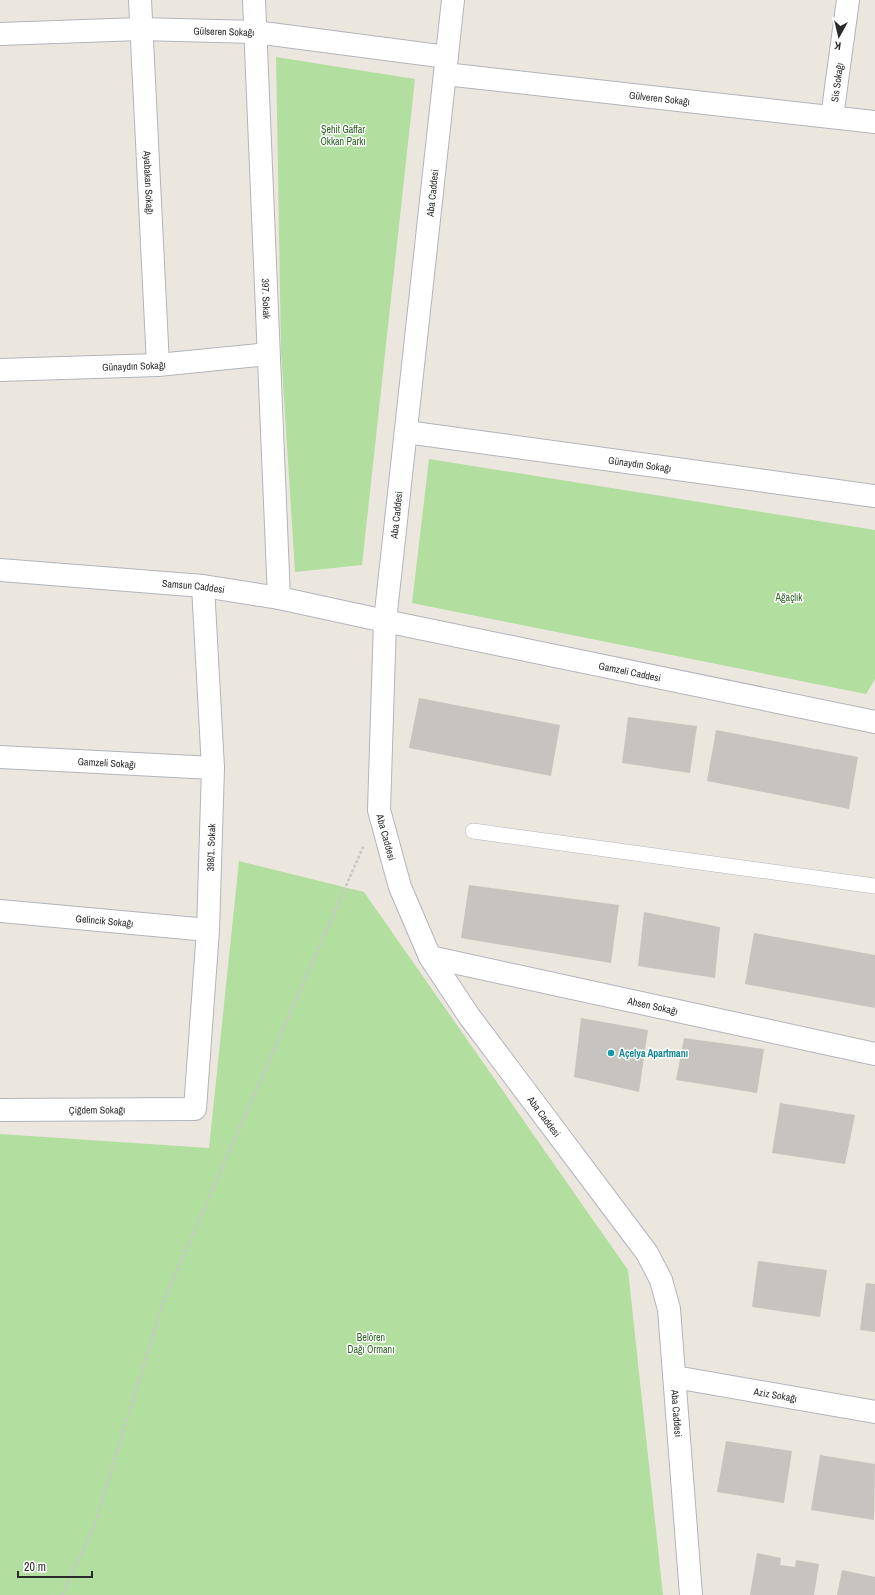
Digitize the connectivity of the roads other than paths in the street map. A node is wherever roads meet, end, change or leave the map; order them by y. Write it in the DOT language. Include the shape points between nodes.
graph roads {
  1 [pos="140,0"];
  2 [pos="254,0"];
  3 [pos="453,0"];
  4 [pos="848,0"];
  5 [pos="140,29"];
  6 [pos="255,32"];
  7 [pos="0,34"];
  8 [pos="446,66"];
  9 [pos="832,117"];
  10 [pos="875,122"];
  11 [pos="268,354"];
  12 [pos="158,365"];
  13 [pos="0,370"];
  14 [pos="406,432"];
  15 [pos="875,496"];
  16 [pos="0,570"];
  17 [pos="203,586"];
  18 [pos="278,598"];
  19 [pos="385,621"];
  20 [pos="875,722"];
  21 [pos="0,757"];
  22 [pos="213,768"];
  23 [pos="472,831"];
  24 [pos="875,886"];
  25 [pos="0,911"];
  26 [pos="208,930"];
  27 [pos="430,957"];
  28 [pos="875,1054"];
  29 [pos="194,1109"];
  30 [pos="0,1110"];
  31 [pos="675,1377"];
  32 [pos="875,1412"];
  33 [pos="691,1595"];
  1 -- 5 [label="street, Ayabakan Sokağı"];
  2 -- 6 [label="street, 397. Sokak"];
  3 -- 8 [label="street, Aba Caddesi"];
  4 -- 9 [label="street, Sis Sokağı"];
  5 -- 6 [label="street, Gülseren Sokağı"];
  5 -- 7 [label="street, Gülseren Sokağı"];
  5 -- 12 [label="street, Ayabakan Sokağı"];
  6 -- 8 [label="street, Gülseren Sokağı"];
  6 -- 11 [label="street, 397. Sokak"];
  8 -- 9 [label="street, Gülveren Sokağı"];
  8 -- 14 [label="street, Aba Caddesi"];
  9 -- 10 [label="street, Gülveren Sokağı"];
  11 -- 12 [label="street, Günaydın Sokağı"];
  11 -- 18 [label="street, 397. Sokak"];
  12 -- 13 [label="street, Günaydın Sokağı"];
  14 -- 15 [label="street, Günaydın Sokağı"];
  14 -- 19 [label="street, Aba Caddesi"];
  16 -- 17 [label="street, Samsun Caddesi"];
  17 -- 18 [label="street, Samsun Caddesi"];
  17 -- 22 [label="street, 398/1. Sokak"];
  18 -- 19 [label="street, Samsun Caddesi"];
  19 -- 20 [label="street, Gamzeli Caddesi"];
  19 -- 27 [label="street, Aba Caddesi" via="379,810 400,888"];
  21 -- 22 [label="street, Gamzeli Sokağı"];
  22 -- 26 [label="street, 398/1. Sokak"];
  23 -- 24 [label="lane"];
  25 -- 26 [label="street, Gelincik Sokağı"];
  26 -- 29 [label="street, 398/1. Sokak"];
  27 -- 28 [label="street, Ahsen Sokağı"];
  27 -- 31 [label="street, Aba Caddesi" via="469,1016 647,1253 661,1280 669,1309"];
  29 -- 30 [label="street, Çiğdem Sokağı"];
  31 -- 32 [label="street, Aziz Sokağı"];
  31 -- 33 [label="street, Aba Caddesi"];
}
